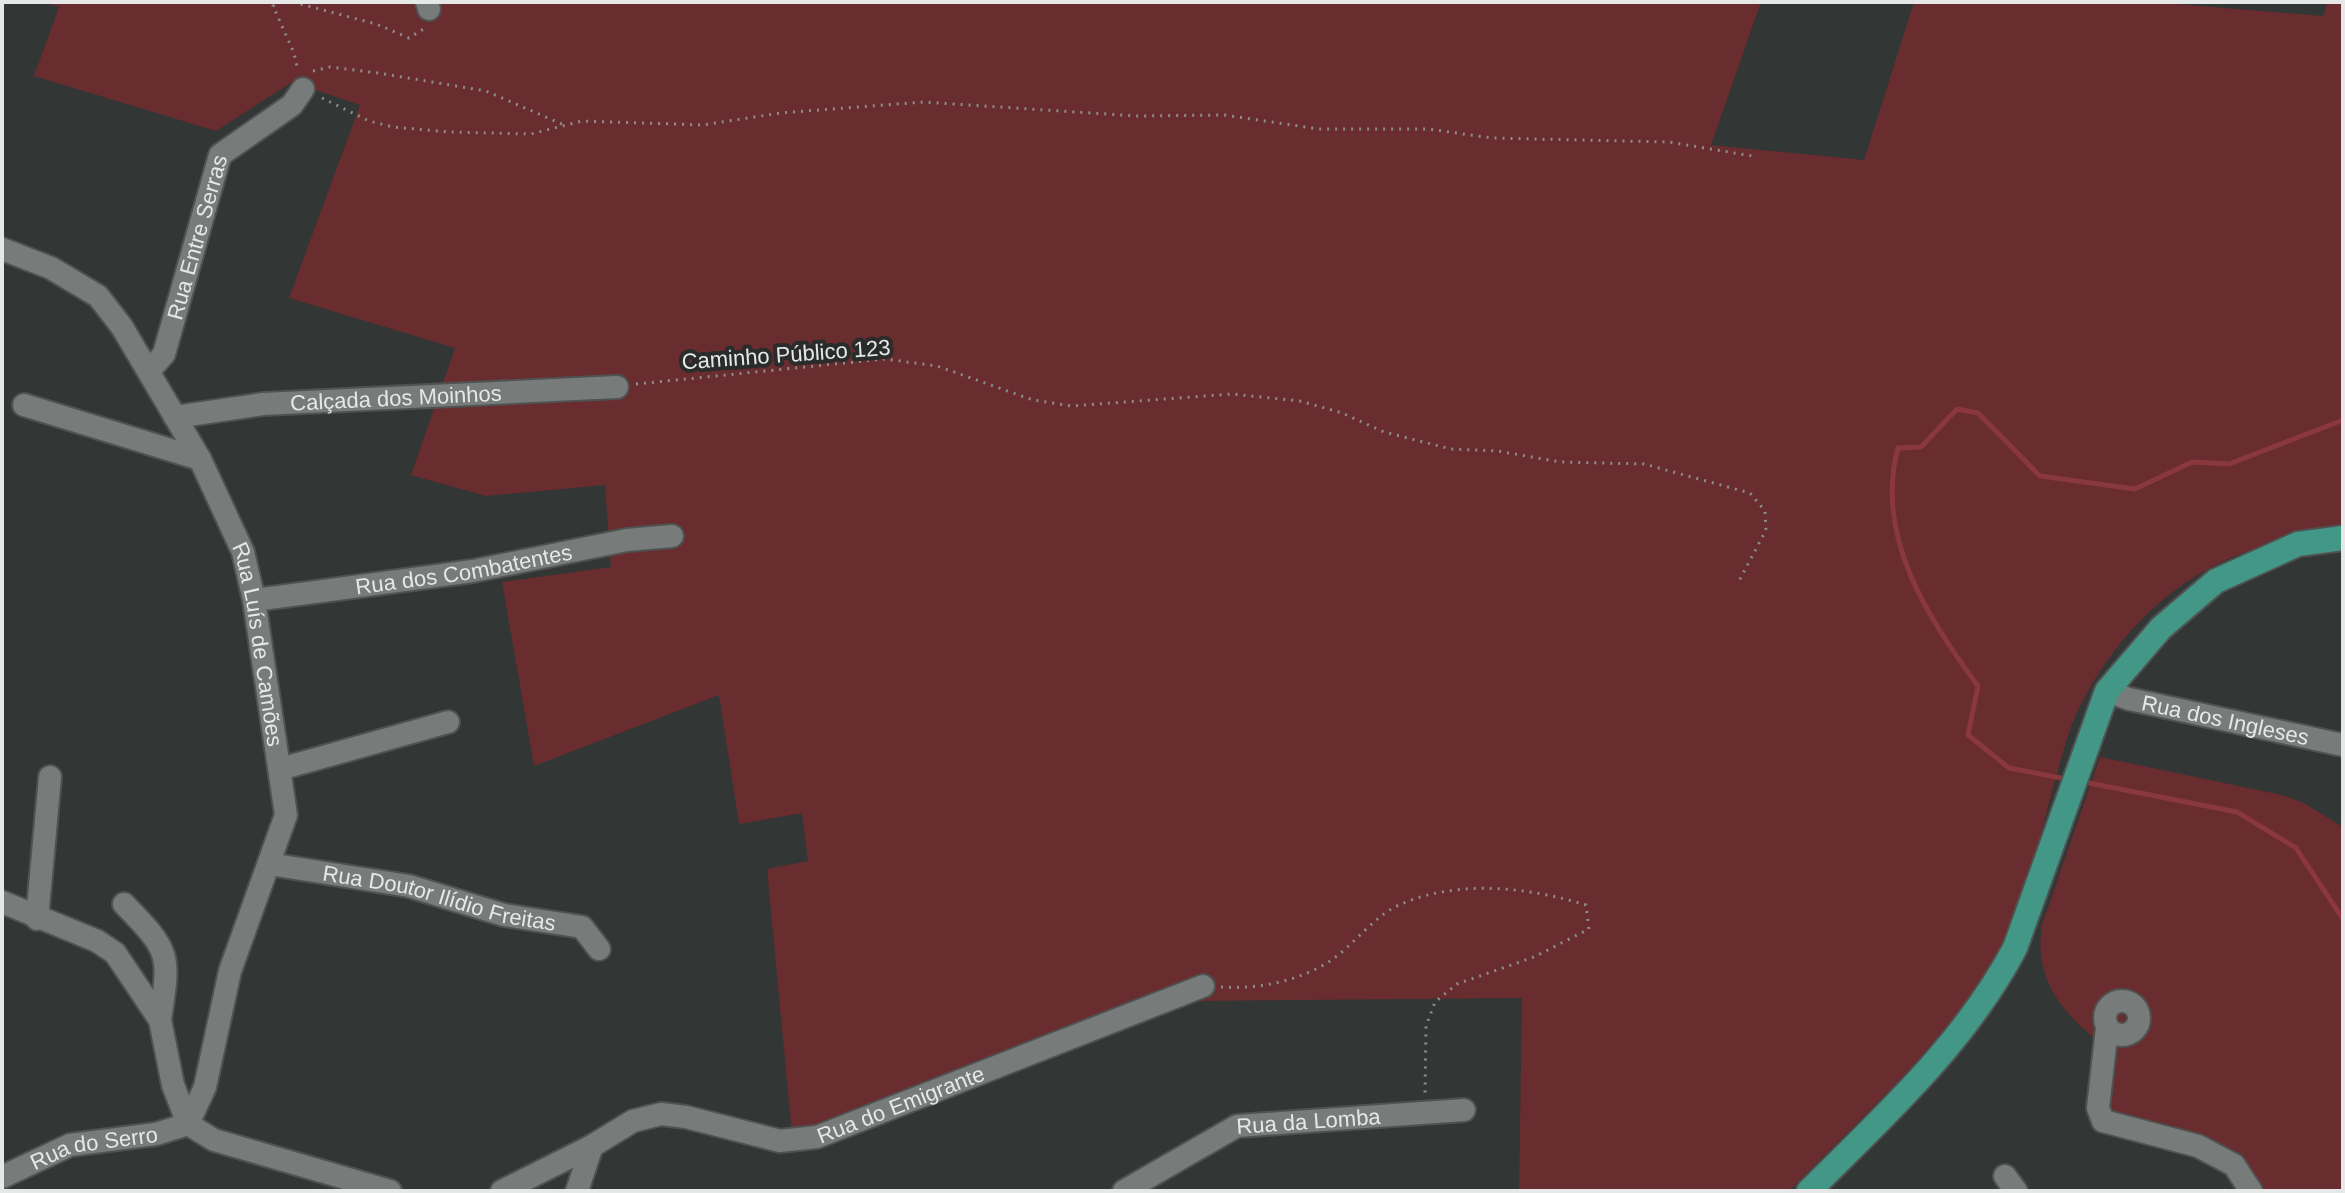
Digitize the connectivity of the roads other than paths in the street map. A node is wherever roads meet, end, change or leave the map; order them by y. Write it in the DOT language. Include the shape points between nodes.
graph roads {
  1 [pos="303,89"];
  2 [pos="2,249"];
  3 [pos="149,371"];
  4 [pos="617,387"];
  5 [pos="24,405"];
  6 [pos="175,417"];
  7 [pos="200,459"];
  8 [pos="672,536"];
  9 [pos="2343,538"];
  10 [pos="254,600"];
  11 [pos="2107,691"];
  12 [pos="448,722"];
  13 [pos="2343,745"];
  14 [pos="280,769"];
  15 [pos="50,777"];
  16 [pos="269,864"];
  17 [pos="2,902"];
  18 [pos="124,904"];
  19 [pos="37,919"];
  20 [pos="599,949"];
  21 [pos="1203,986"];
  22 [pos="160,1020"];
  23 [pos="2107,1028"];
  24 [pos="1464,1110"];
  25 [pos="188,1124"];
  26 [pos="592,1146"];
  27 [pos="2,1177"];
  28 [pos="390,1191"];
  29 [pos="502,1191"];
  30 [pos="577,1191"];
  31 [pos="1124,1191"];
  32 [pos="1809,1191"];
  33 [pos="2251,1191"];
  1 -- 3 [label="street, Rua Entre Serras" via="292,105 220,155 164,354"];
  2 -- 3 [label="street, Rua Luís de Camões" via="51,268 98,296"];
  3 -- 6 [label="street, Rua Luís de Camões"];
  4 -- 6 [label="street, Calçada dos Moinhos" via="263,404"];
  5 -- 7 [label="street"];
  6 -- 7 [label="street, Rua Luís de Camões"];
  7 -- 10 [label="street, Rua Luís de Camões" via="243,552"];
  8 -- 10 [label="street, Rua dos Combatentes" via="473,571"];
  9 -- 11 [label="main road" via="2298,544 2216,581 2161,628"];
  10 -- 14 [label="street, Rua Luís de Camões"];
  11 -- 13 [label="street, Rua dos Ingleses"];
  11 -- 32 [label="main road" via="2015,948 1976,1013 1927,1072"];
  12 -- 14 [label="street"];
  14 -- 16 [label="street, Rua Luís de Camões" via="286,815"];
  15 -- 19 [label="street"];
  16 -- 20 [label="street, Rua Doutor Ilídio Freitas" via="409,886 504,915 582,927"];
  16 -- 25 [label="street, Rua Luís de Camões" via="230,971 205,1087"];
  17 -- 19 [label="street"];
  18 -- 22 [label="street" via="160,941 167,973"];
  19 -- 22 [label="street" via="115,953"];
  21 -- 26 [label="street, Rua do Emigrante" via="817,1137 780,1141 661,1114 633,1121"];
  22 -- 25 [label="street" via="173,1085"];
  23 -- 33 [label="street" via="2098,1108 2103,1121 2198,1146 2234,1165"];
  24 -- 31 [label="street, Rua da Lomba" via="1237,1126"];
  25 -- 27 [label="street, Rua do Serro" via="156,1134 70,1145"];
  25 -- 28 [label="street" via="214,1140"];
  26 -- 29 [label="street, Rua do Emigrante"];
  26 -- 30 [label="street"];
}
